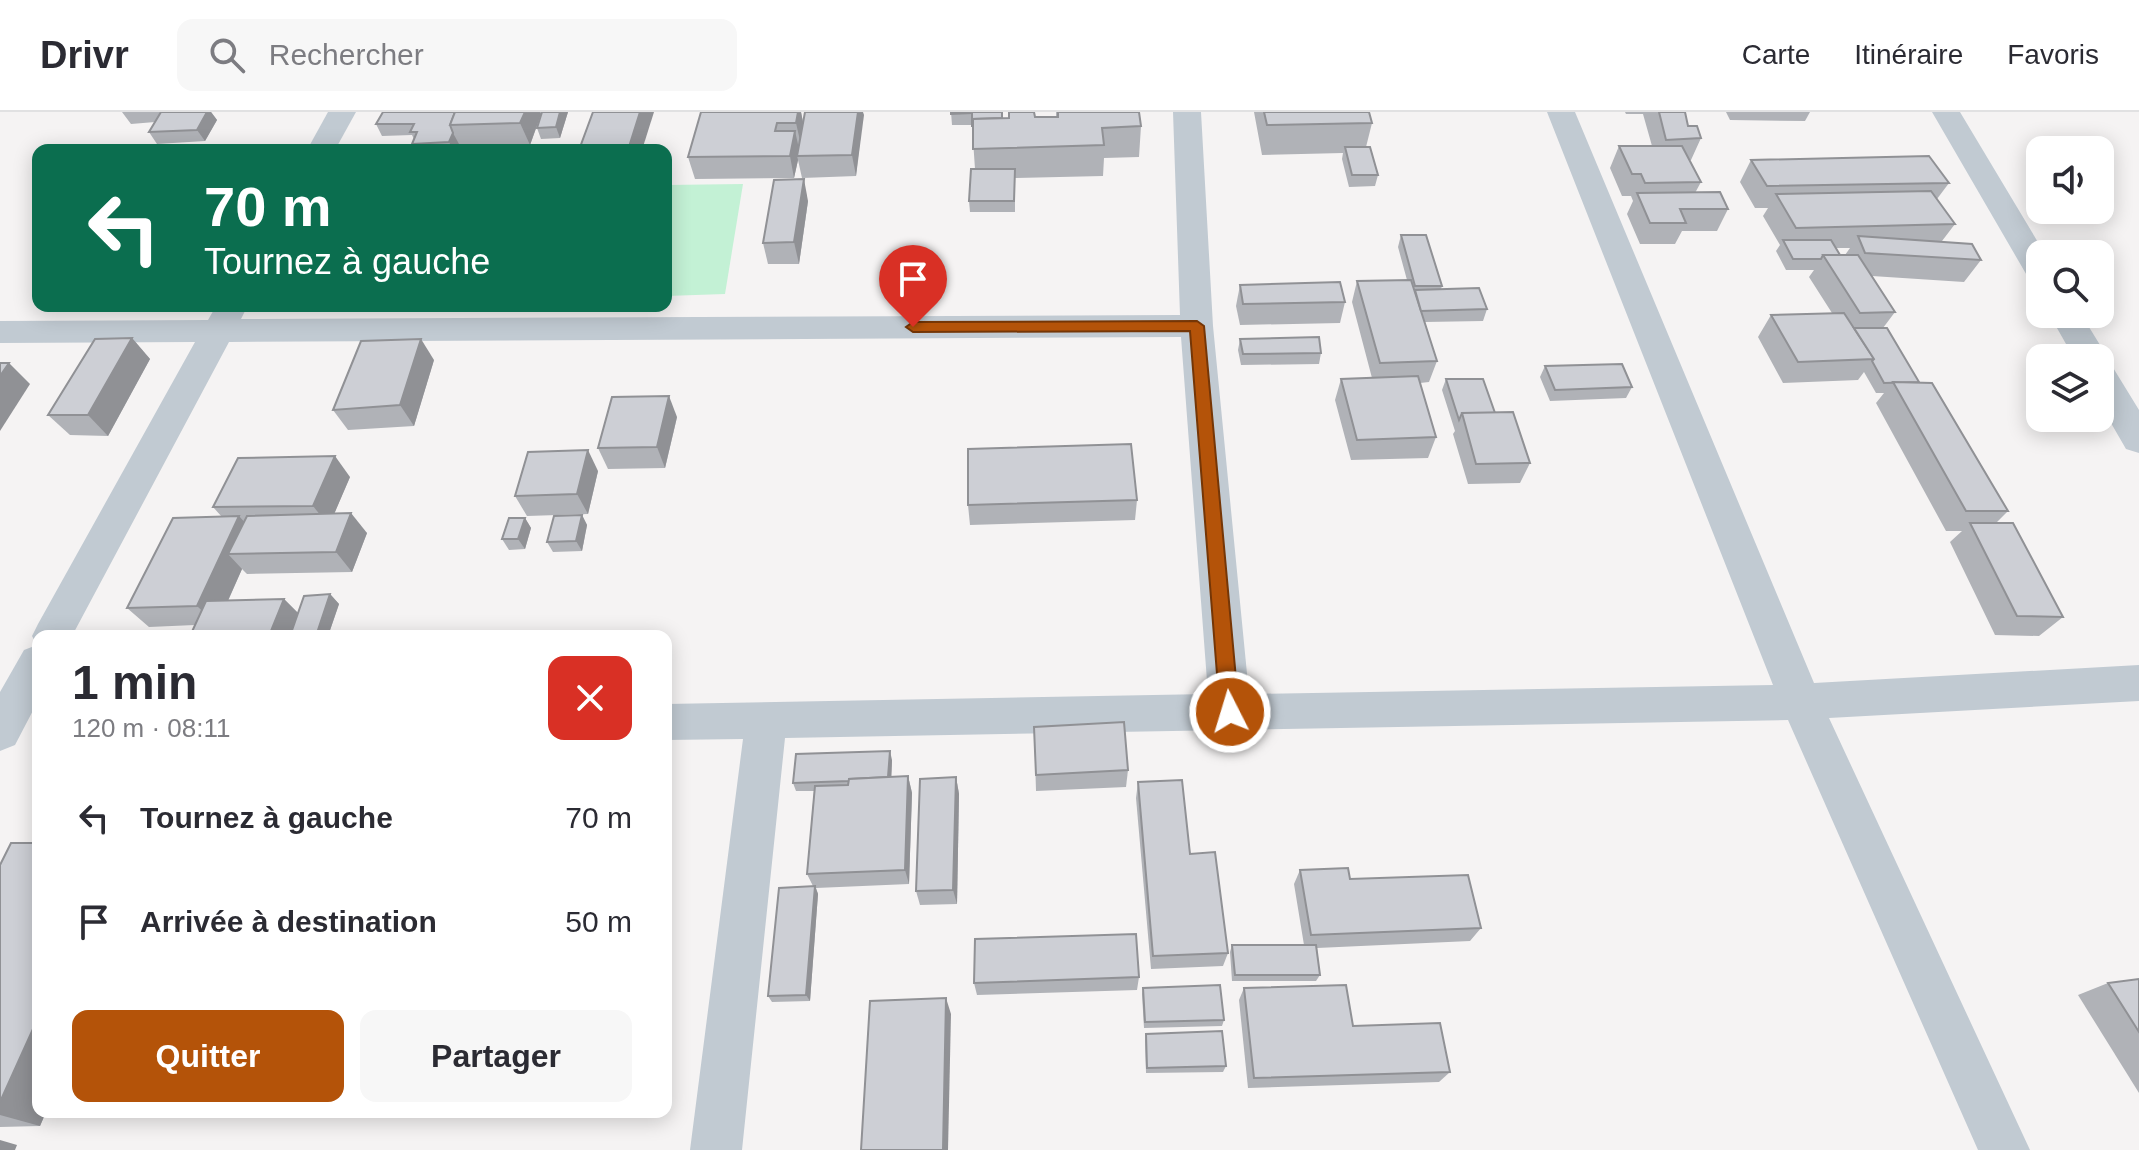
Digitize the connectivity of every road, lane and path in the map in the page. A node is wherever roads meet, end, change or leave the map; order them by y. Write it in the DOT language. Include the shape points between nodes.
graph roads {
  1 [pos="342,112"];
  2 [pos="1187,112"];
  3 [pos="1561,112"];
  4 [pos="1946,112"];
  5 [pos="324,144"];
  6 [pos="2026,248"];
  7 [pos="226,318"];
  8 [pos="1197,326"];
  9 [pos="0,332"];
  10 [pos="2114,398"];
  11 [pos="2139,440"];
  12 [pos="55,630"];
  13 [pos="32,673"];
  14 [pos="2139,683"];
  15 [pos="1801,702"];
  16 [pos="1230,712"];
  17 [pos="766,720"];
  18 [pos="672,722"];
  19 [pos="32,729"];
  20 [pos="0,731"];
  21 [pos="716,1150"];
  22 [pos="2004,1150"];
  1 -- 5 [label="street"];
  2 -- 8 [label="street"];
  3 -- 15 [label="street"];
  4 -- 6 [label="street"];
  7 -- 8 [label="street"];
  7 -- 9 [label="street"];
  7 -- 12 [label="street"];
  8 -- 16 [label="street"];
  10 -- 11 [label="street"];
  13 -- 20 [label="street"];
  14 -- 15 [label="street"];
  15 -- 16 [label="street"];
  15 -- 22 [label="street"];
  16 -- 17 [label="street"];
  17 -- 18 [label="street"];
  17 -- 21 [label="street"];
  19 -- 20 [label="street"];
}
